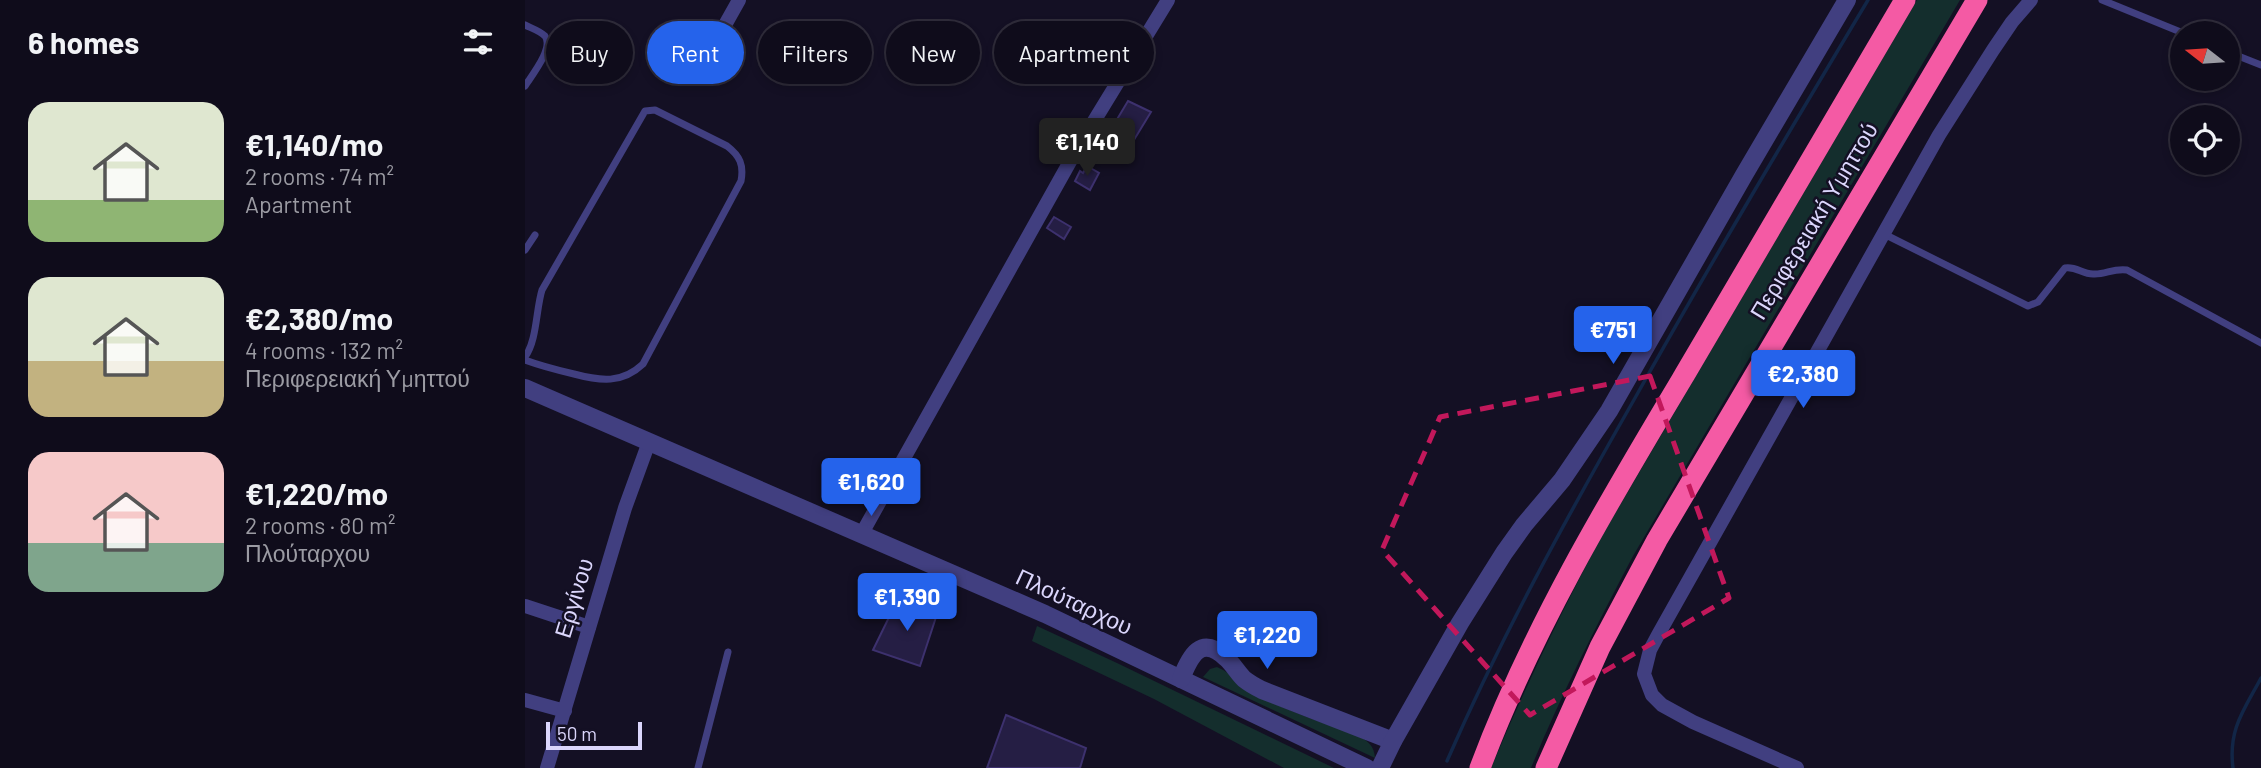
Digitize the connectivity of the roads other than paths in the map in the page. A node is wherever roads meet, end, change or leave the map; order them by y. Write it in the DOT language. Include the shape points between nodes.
graph roads {
  1 [pos="739,0"];
  2 [pos="1168,0"];
  3 [pos="1847,0"];
  4 [pos="1905,0"];
  5 [pos="1977,0"];
  6 [pos="2031,0"];
  7 [pos="2102,0"];
  8 [pos="727,21"];
  9 [pos="525,25"];
  10 [pos="2170,28"];
  11 [pos="2240,57"];
  12 [pos="2261,65"];
  13 [pos="525,86"];
  14 [pos="1883,233"];
  15 [pos="535,235"];
  16 [pos="525,250"];
  17 [pos="2261,343"];
  18 [pos="525,358"];
  19 [pos="525,388"];
  20 [pos="649,442"];
  21 [pos="861,534"];
  22 [pos="525,606"];
  23 [pos="589,627"];
  24 [pos="728,652"];
  25 [pos="1181,679"];
  26 [pos="525,700"];
  27 [pos="565,711"];
  28 [pos="1392,741"];
  29 [pos="547,768"];
  30 [pos="698,768"];
  31 [pos="1367,768"];
  32 [pos="1380,768"];
  33 [pos="1480,768"];
  34 [pos="1546,768"];
  35 [pos="1797,768"];
  1 -- 8 [label="street"];
  2 -- 21 [label="street" via="1077,149"];
  3 -- 28 [label="street" via="1609,411 1504,553"];
  4 -- 33 [label="highway, Περιφερειακή Υμηττού" via="1592,534 1520,675"];
  5 -- 34 [label="highway, Περιφερειακή Υμηττού" via="1657,540 1600,647"];
  6 -- 14 [label="street" via="1966,91"];
  7 -- 10 [label="lane"];
  9 -- 13 [label="lane" via="544,36 548,44"];
  11 -- 12 [label="lane"];
  14 -- 17 [label="lane" via="2028,306 2038,302 2065,268 2092,274 2127,270"];
  14 -- 35 [label="street" via="1664,623 1644,674 1652,695 1663,705"];
  15 -- 16 [label="lane"];
  18 -- 18 [label="lane" via="552,370 601,380 625,377 643,364 741,181 742,162 736,153 655,110 645,111 542,290"];
  19 -- 20 [label="street, Πλούταρχου"];
  20 -- 21 [label="street, Πλούταρχου"];
  20 -- 23 [label="street, Εργίνου"];
  21 -- 25 [label="street, Πλούταρχου"];
  22 -- 23 [label="street"];
  23 -- 27 [label="street, Εργίνου"];
  24 -- 30 [label="lane"];
  25 -- 28 [label="street" via="1189,658 1210,647 1262,691"];
  25 -- 31 [label="street, Πλούταρχου"];
  26 -- 27 [label="street"];
  27 -- 29 [label="street, Εργίνου"];
  28 -- 32 [label="street"];
}
